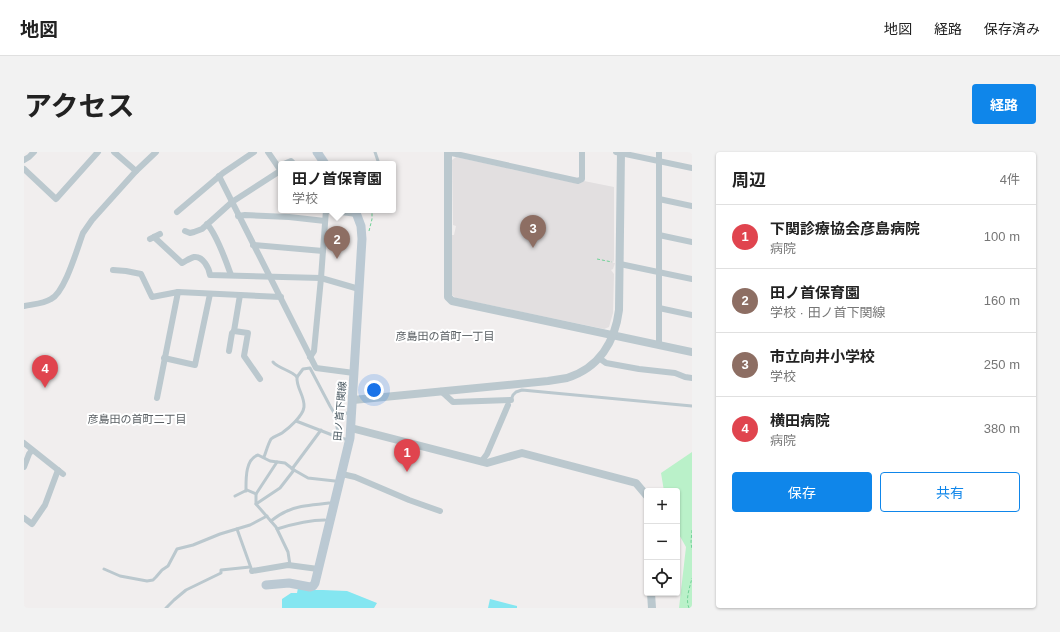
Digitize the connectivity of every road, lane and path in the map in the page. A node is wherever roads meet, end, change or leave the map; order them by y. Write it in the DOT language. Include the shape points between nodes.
graph roads {
  1 [pos="34,152"];
  2 [pos="98,152"];
  3 [pos="114,152"];
  4 [pos="156,152"];
  5 [pos="254,152"];
  6 [pos="268,152"];
  7 [pos="317,152"];
  8 [pos="448,152"];
  9 [pos="582,152"];
  10 [pos="619,152"];
  11 [pos="660,152"];
  12 [pos="24,160"];
  13 [pos="323,161"];
  14 [pos="660,161"];
  15 [pos="278,164"];
  16 [pos="692,168"];
  17 [pos="24,169"];
  18 [pos="278,170"];
  19 [pos="136,171"];
  20 [pos="219,176"];
  21 [pos="659,199"];
  22 [pos="232,202"];
  23 [pos="692,206"];
  24 [pos="177,212"];
  25 [pos="325,213"];
  26 [pos="356,213"];
  27 [pos="372,213"];
  28 [pos="238,216"];
  29 [pos="325,221"];
  30 [pos="207,224"];
  31 [pos="185,231"];
  32 [pos="659,235"];
  33 [pos="362,236"];
  34 [pos="155,237"];
  35 [pos="692,242"];
  36 [pos="253,245"];
  37 [pos="323,251"];
  38 [pos="597,259"];
  39 [pos="620,264"];
  40 [pos="113,270"];
  41 [pos="659,272"];
  42 [pos="231,275"];
  43 [pos="270,276"];
  44 [pos="321,278"];
  45 [pos="692,279"];
  46 [pos="359,289"];
  47 [pos="178,292"];
  48 [pos="210,294"];
  49 [pos="240,295"];
  50 [pos="281,297"];
  51 [pos="24,306"];
  52 [pos="659,308"];
  53 [pos="692,315"];
  54 [pos="234,331"];
  55 [pos="614,335"];
  56 [pos="659,345"];
  57 [pos="228,351"];
  58 [pos="692,352"];
  59 [pos="164,358"];
  60 [pos="310,358"];
  61 [pos="599,358"];
  62 [pos="272,362"];
  63 [pos="354,373"];
  64 [pos="297,377"];
  65 [pos="692,378"];
  66 [pos="260,379"];
  67 [pos="441,392"];
  68 [pos="157,398"];
  69 [pos="352,400"];
  70 [pos="509,402"];
  71 [pos="692,406"];
  72 [pos="347,413"];
  73 [pos="336,416"];
  74 [pos="296,420"];
  75 [pos="351,428"];
  76 [pos="321,430"];
  77 [pos="340,438"];
  78 [pos="345,439"];
  79 [pos="24,443"];
  80 [pos="32,450"];
  81 [pos="263,457"];
  82 [pos="277,462"];
  83 [pos="481,462"];
  84 [pos="24,467"];
  85 [pos="293,469"];
  86 [pos="342,474"];
  87 [pos="335,481"];
  88 [pos="246,491"];
  89 [pos="644,492"];
  90 [pos="256,494"];
  91 [pos="235,496"];
  92 [pos="329,503"];
  93 [pos="256,504"];
  94 [pos="440,511"];
  95 [pos="267,516"];
  96 [pos="24,518"];
  97 [pos="325,520"];
  98 [pos="271,521"];
  99 [pos="237,529"];
  100 [pos="277,529"];
  101 [pos="692,530"];
  102 [pos="692,550"];
  103 [pos="290,565"];
  104 [pos="104,569"];
  105 [pos="251,569"];
  106 [pos="318,569"];
  107 [pos="692,578"];
  108 [pos="266,585"];
  109 [pos="652,596"];
  110 [pos="166,608"];
  111 [pos="652,608"];
  112 [pos="689,608"];
  1 -- 12 [label="street"];
  2 -- 17 [label="street" via="56,199"];
  3 -- 19 [label="street"];
  4 -- 19 [label="street"];
  5 -- 20 [label="street"];
  6 -- 15 [label="street"];
  7 -- 13 [label="main road"];
  8 -- 9 [label="street" via="578,181 582,178"];
  8 -- 55 [label="street" via="448,297 452,301"];
  10 -- 14 [label="street"];
  10 -- 39 [label="street"];
  11 -- 14 [label="street"];
  14 -- 16 [label="street"];
  14 -- 21 [label="street"];
  18 -- 22 [label="street"];
  19 -- 51 [label="street" via="83,233 64,282 55,296 44,302"];
  20 -- 22 [label="street"];
  20 -- 24 [label="street"];
  21 -- 23 [label="street"];
  21 -- 32 [label="street"];
  22 -- 28 [label="street"];
  22 -- 30 [label="street"];
  25 -- 29 [label="street"];
  26 -- 33 [label="main road, 田ノ首下関線"];
  27 -- 33 [label="path" via="368,234"];
  28 -- 29 [label="street"];
  28 -- 36 [label="street"];
  29 -- 37 [label="street"];
  30 -- 31 [label="street" via="197,232"];
  30 -- 42 [label="street" via="222,251"];
  32 -- 35 [label="street"];
  32 -- 41 [label="street"];
  33 -- 46 [label="main road, 田ノ首下関線"];
  34 -- 42 [label="street" via="182,262 197,258 208,267 210,275"];
  36 -- 37 [label="street"];
  36 -- 43 [label="street"];
  37 -- 44 [label="street"];
  38 -- 39 [label="path"];
  39 -- 41 [label="street"];
  39 -- 55 [label="street" via="620,310"];
  40 -- 47 [label="street" via="142,274 152,297"];
  41 -- 45 [label="street"];
  41 -- 52 [label="street"];
  42 -- 43 [label="street"];
  43 -- 44 [label="street"];
  43 -- 50 [label="street"];
  44 -- 46 [label="street"];
  44 -- 60 [label="street" via="314,351"];
  46 -- 63 [label="main road, 田ノ首下関線"];
  47 -- 48 [label="street"];
  47 -- 59 [label="street"];
  48 -- 49 [label="street"];
  48 -- 59 [label="street" via="195,364"];
  49 -- 50 [label="street"];
  49 -- 54 [label="street"];
  50 -- 60 [label="street"];
  52 -- 53 [label="street"];
  52 -- 56 [label="street"];
  54 -- 57 [label="street"];
  54 -- 66 [label="street" via="248,333 244,356"];
  55 -- 56 [label="street"];
  55 -- 61 [label="street"];
  56 -- 58 [label="street"];
  59 -- 68 [label="street"];
  60 -- 63 [label="street" via="316,368"];
  61 -- 65 [label="street" via="606,363 675,373"];
  61 -- 67 [label="street" via="567,378"];
  62 -- 64 [label="lane"];
  63 -- 69 [label="main road, 田ノ首下関線"];
  64 -- 73 [label="lane" via="303,370 310,368"];
  64 -- 74 [label="lane" via="304,407"];
  67 -- 69 [label="street"];
  67 -- 70 [label="street" via="453,402"];
  69 -- 75 [label="main road, 田ノ首下関線"];
  70 -- 71 [label="lane" via="516,392 522,390"];
  70 -- 83 [label="street" via="487,454"];
  72 -- 73 [label="lane"];
  73 -- 77 [label="lane"];
  74 -- 76 [label="lane"];
  74 -- 81 [label="lane" via="273,438"];
  75 -- 83 [label="street"];
  75 -- 86 [label="main road, 田ノ首下関線"];
  76 -- 77 [label="lane"];
  76 -- 85 [label="lane"];
  77 -- 78 [label="lane"];
  79 -- 80 [label="street"];
  80 -- 84 [label="street"];
  80 -- 96 [label="street" via="60,472 32,524"];
  81 -- 82 [label="lane"];
  81 -- 88 [label="lane" via="254,456 250,462"];
  82 -- 85 [label="lane" via="285,463"];
  82 -- 90 [label="lane"];
  83 -- 89 [label="street" via="487,463 522,453 636,483"];
  85 -- 87 [label="lane" via="308,478"];
  85 -- 93 [label="lane" via="280,488"];
  86 -- 94 [label="street"];
  86 -- 106 [label="main road, 田ノ首下関線"];
  88 -- 90 [label="lane"];
  88 -- 91 [label="lane"];
  90 -- 93 [label="lane"];
  92 -- 98 [label="lane" via="300,507 284,512"];
  93 -- 95 [label="lane"];
  95 -- 98 [label="lane"];
  95 -- 99 [label="lane"];
  97 -- 100 [label="lane" via="302,522"];
  98 -- 100 [label="lane"];
  99 -- 104 [label="lane" via="177,549 168,566 150,580 124,576"];
  99 -- 105 [label="lane"];
  100 -- 103 [label="lane" via="288,552"];
  101 -- 102 [label="path"];
  103 -- 105 [label="street"];
  103 -- 106 [label="street"];
  105 -- 110 [label="lane" via="221,570 221,573 186,590"];
  106 -- 108 [label="main road, 田ノ首下関線" via="315,583 310,588 289,583"];
  107 -- 112 [label="path"];
  109 -- 111 [label="street"];
}
